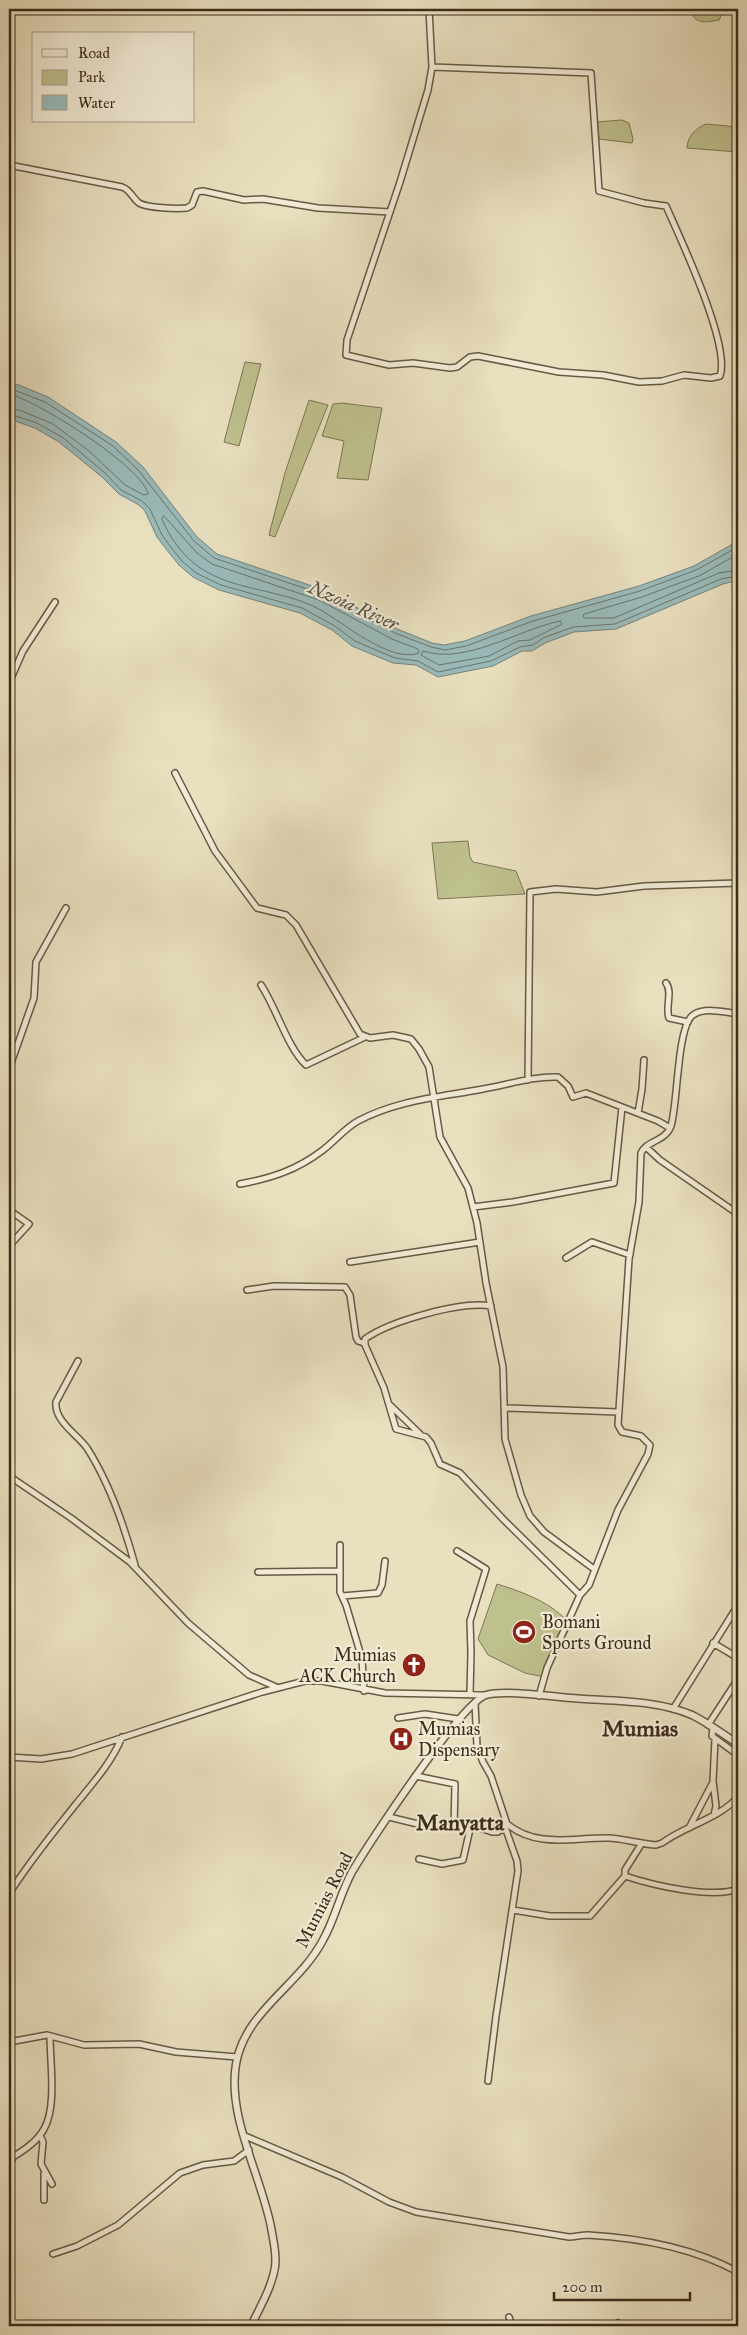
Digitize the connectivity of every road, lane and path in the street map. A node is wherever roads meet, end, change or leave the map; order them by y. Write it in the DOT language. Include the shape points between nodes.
graph roads {
  1 [pos="429,9"];
  2 [pos="432,67"];
  3 [pos="9,165"];
  4 [pos="390,212"];
  5 [pos="55,602"];
  6 [pos="9,683"];
  7 [pos="175,772"];
  8 [pos="738,884"];
  9 [pos="66,908"];
  10 [pos="666,982"];
  11 [pos="261,986"];
  12 [pos="738,1014"];
  13 [pos="688,1022"];
  14 [pos="365,1038"];
  15 [pos="644,1060"];
  16 [pos="9,1069"];
  17 [pos="528,1080"];
  18 [pos="434,1096"];
  19 [pos="622,1107"];
  20 [pos="638,1113"];
  21 [pos="670,1128"];
  22 [pos="646,1147"];
  23 [pos="240,1184"];
  24 [pos="473,1207"];
  25 [pos="9,1210"];
  26 [pos="738,1214"];
  27 [pos="480,1242"];
  28 [pos="9,1246"];
  29 [pos="630,1256"];
  30 [pos="566,1258"];
  31 [pos="350,1262"];
  32 [pos="247,1290"];
  33 [pos="491,1306"];
  34 [pos="364,1343"];
  35 [pos="78,1361"];
  36 [pos="388,1403"];
  37 [pos="505,1408"];
  38 [pos="618,1412"];
  39 [pos="420,1434"];
  40 [pos="9,1476"];
  41 [pos="340,1545"];
  42 [pos="457,1551"];
  43 [pos="385,1561"];
  44 [pos="135,1566"];
  45 [pos="594,1569"];
  46 [pos="339,1571"];
  47 [pos="258,1572"];
  48 [pos="580,1595"];
  49 [pos="342,1596"];
  50 [pos="738,1605"];
  51 [pos="713,1643"];
  52 [pos="738,1658"];
  53 [pos="738,1679"];
  54 [pos="276,1687"];
  55 [pos="364,1691"];
  56 [pos="470,1694"];
  57 [pos="485,1695"];
  58 [pos="539,1696"];
  59 [pos="475,1703"];
  60 [pos="673,1709"];
  61 [pos="398,1718"];
  62 [pos="458,1719"];
  63 [pos="710,1726"];
  64 [pos="122,1737"];
  65 [pos="715,1739"];
  66 [pos="738,1744"];
  67 [pos="738,1755"];
  68 [pos="9,1757"];
  69 [pos="416,1776"];
  70 [pos="713,1781"];
  71 [pos="738,1797"];
  72 [pos="714,1815"];
  73 [pos="389,1816"];
  74 [pos="506,1826"];
  75 [pos="454,1828"];
  76 [pos="689,1828"];
  77 [pos="470,1829"];
  78 [pos="642,1843"];
  79 [pos="419,1859"];
  80 [pos="625,1876"];
  81 [pos="738,1889"];
  82 [pos="9,1894"];
  83 [pos="513,1910"];
  84 [pos="50,2036"];
  85 [pos="9,2042"];
  86 [pos="237,2057"];
  87 [pos="488,2081"];
  88 [pos="40,2135"];
  89 [pos="245,2136"];
  90 [pos="249,2150"];
  91 [pos="11,2157"];
  92 [pos="44,2173"];
  93 [pos="52,2184"];
  94 [pos="10,2200"];
  95 [pos="44,2200"];
  96 [pos="53,2254"];
  97 [pos="738,2272"];
  98 [pos="509,2317"];
  99 [pos="251,2326"];
  100 [pos="512,2326"];
  1 -- 2 [label="street"];
  2 -- 4 [label="street"];
  2 -- 4 [label="street" via="591,73 599,192 666,206 706,302 719,353 720,375 711,378 684,375 662,381 639,382 559,372 478,356 470,356 457,367 450,368 413,363 389,365 348,356 345,350 347,340"];
  3 -- 4 [label="street" via="122,187 140,203 152,206 187,208 192,205 197,192 203,191 244,200 263,199 318,208"];
  5 -- 6 [label="street" via="21,655"];
  7 -- 14 [label="street" via="215,850 250,901 257,908 283,914 291,920 357,1031"];
  8 -- 17 [label="street" via="644,886 597,892 556,889 530,892"];
  9 -- 16 [label="street" via="36,962 34,998"];
  10 -- 13 [label="street" via="669,1018"];
  11 -- 14 [label="street" via="305,1065"];
  12 -- 13 [label="street" via="700,1012"];
  13 -- 21 [label="street" via="681,1048"];
  14 -- 18 [label="street" via="400,1036 415,1042 429,1067"];
  15 -- 20 [label="street"];
  17 -- 18 [label="street"];
  17 -- 19 [label="street" via="558,1077 568,1086 573,1097 586,1094"];
  18 -- 23 [label="street" via="373,1114 285,1174"];
  18 -- 24 [label="street" via="440,1137 468,1188"];
  19 -- 20 [label="street"];
  19 -- 24 [label="street" via="614,1183"];
  20 -- 21 [label="street"];
  21 -- 22 [label="street" via="664,1136"];
  22 -- 26 [label="street"];
  22 -- 29 [label="street" via="641,1157"];
  24 -- 27 [label="street"];
  25 -- 28 [label="street" via="29,1224"];
  27 -- 31 [label="street"];
  27 -- 33 [label="street"];
  29 -- 30 [label="street" via="592,1242"];
  29 -- 38 [label="street"];
  32 -- 34 [label="street" via="274,1286 345,1287 350,1295 356,1340"];
  33 -- 34 [label="street" via="469,1305 413,1319 374,1334"];
  33 -- 37 [label="street" via="503,1368"];
  34 -- 36 [label="street"];
  35 -- 44 [label="street" via="56,1402 56,1409 88,1450 113,1498"];
  36 -- 39 [label="street"];
  36 -- 39 [label="street" via="396,1429"];
  37 -- 38 [label="street"];
  37 -- 45 [label="street" via="509,1460 530,1516 544,1532"];
  38 -- 45 [label="street" via="618,1425 622,1432 641,1436 650,1445"];
  39 -- 48 [label="street" via="431,1443 440,1464 460,1472"];
  40 -- 44 [label="street"];
  41 -- 46 [label="street"];
  42 -- 56 [label="street" via="486,1569 470,1621"];
  43 -- 49 [label="street" via="378,1594"];
  44 -- 54 [label="street" via="175,1611 239,1668"];
  45 -- 48 [label="street" via="589,1585"];
  46 -- 47 [label="street"];
  46 -- 49 [label="street"];
  48 -- 58 [label="street" via="546,1668"];
  49 -- 55 [label="street" via="362,1659"];
  50 -- 51 [label="street"];
  51 -- 52 [label="street"];
  51 -- 60 [label="street"];
  53 -- 63 [label="street"];
  54 -- 55 [label="street" via="313,1681"];
  54 -- 64 [label="street"];
  55 -- 56 [label="street"];
  56 -- 57 [label="street"];
  57 -- 58 [label="street"];
  57 -- 59 [label="street, Mumias Road"];
  58 -- 60 [label="street" via="620,1701"];
  59 -- 62 [label="street, Mumias Road"];
  59 -- 74 [label="street" via="477,1746 494,1784"];
  60 -- 63 [label="street"];
  61 -- 62 [label="street" via="425,1714"];
  62 -- 69 [label="street, Mumias Road"];
  63 -- 65 [label="street"];
  63 -- 66 [label="street"];
  64 -- 68 [label="street" via="61,1757"];
  64 -- 82 [label="street" via="114,1754"];
  65 -- 67 [label="street"];
  65 -- 70 [label="street"];
  69 -- 73 [label="street, Mumias Road"];
  69 -- 75 [label="street" via="455,1784"];
  70 -- 72 [label="street"];
  70 -- 76 [label="street"];
  71 -- 72 [label="street"];
  72 -- 76 [label="street"];
  73 -- 75 [label="street" via="419,1825"];
  73 -- 86 [label="street, Mumias Road" via="352,1873 319,1948 297,1978 255,2020"];
  74 -- 77 [label="street" via="498,1832"];
  74 -- 78 [label="street" via="551,1841 609,1838"];
  74 -- 83 [label="street" via="518,1866"];
  75 -- 77 [label="street"];
  76 -- 78 [label="street" via="660,1844"];
  77 -- 79 [label="street" via="463,1860 442,1864"];
  78 -- 80 [label="street" via="625,1870"];
  80 -- 81 [label="street" via="672,1889 711,1892"];
  80 -- 83 [label="street" via="590,1916 550,1916"];
  83 -- 87 [label="street"];
  84 -- 85 [label="street"];
  84 -- 86 [label="street" via="84,2045 139,2044 176,2052"];
  84 -- 88 [label="street" via="50,2108"];
  86 -- 89 [label="street, Mumias Road" via="234,2089"];
  88 -- 91 [label="street"];
  88 -- 92 [label="street"];
  89 -- 90 [label="street, Mumias Road"];
  89 -- 97 [label="street" via="416,2212 568,2236 590,2235 679,2247"];
  90 -- 96 [label="street" via="234,2161 203,2165 180,2173 118,2225"];
  90 -- 99 [label="street, Mumias Road" via="266,2205 276,2258 272,2279"];
  91 -- 94 [label="street"];
  92 -- 93 [label="street"];
  92 -- 95 [label="street"];
  98 -- 100 [label="street"];
}
